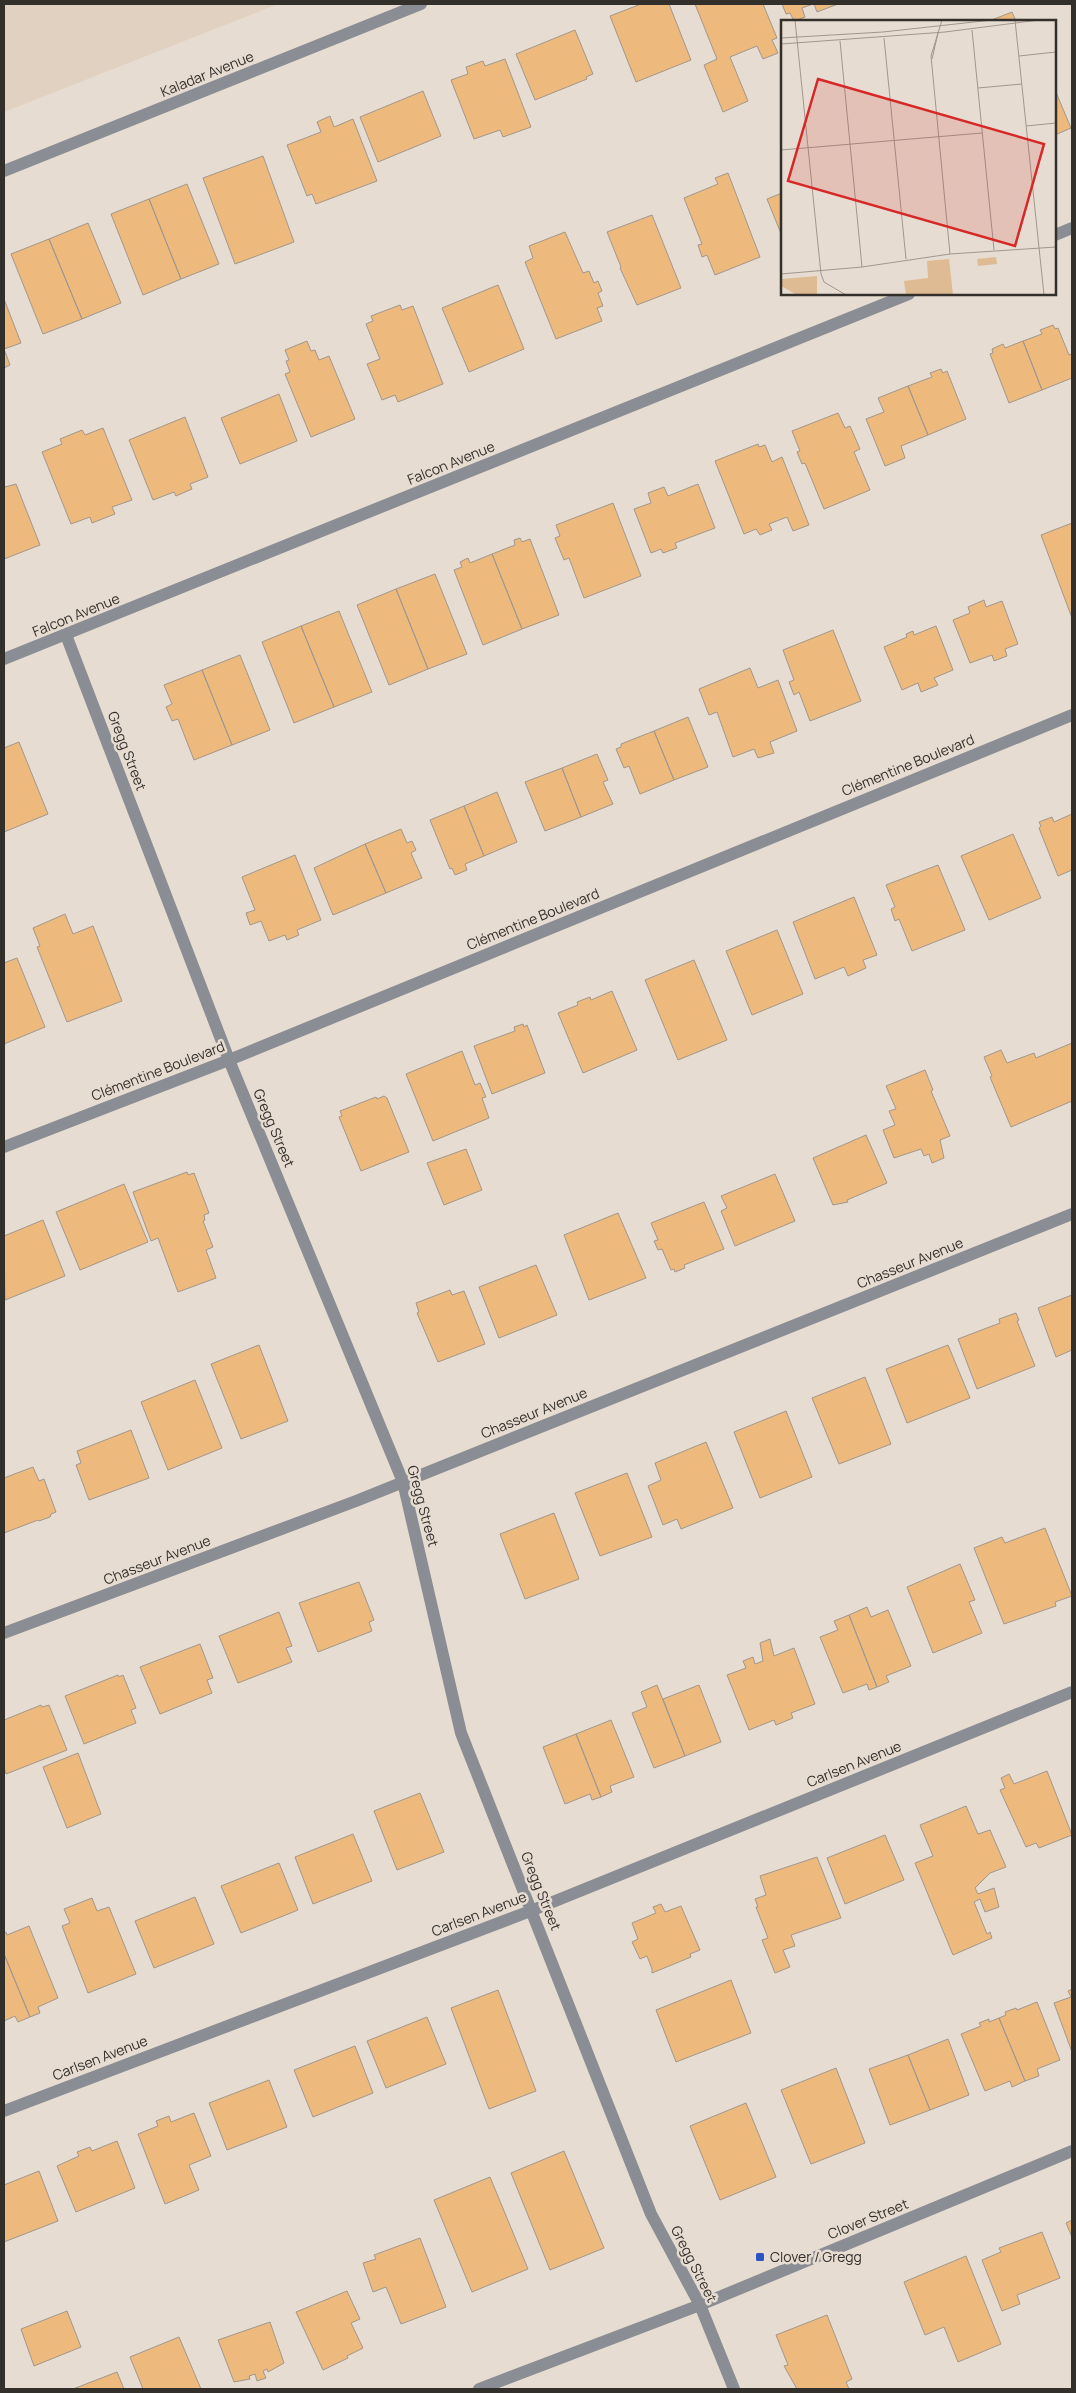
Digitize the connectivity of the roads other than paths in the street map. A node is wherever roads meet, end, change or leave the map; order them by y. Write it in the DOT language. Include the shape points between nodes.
graph roads {
  1 [pos="421,4"];
  2 [pos="4,171"];
  3 [pos="1072,228"];
  4 [pos="1056,235"];
  5 [pos="908,295"];
  6 [pos="66,635"];
  7 [pos="4,659"];
  8 [pos="1072,715"];
  9 [pos="229,1060"];
  10 [pos="4,1147"];
  11 [pos="1072,1214"];
  12 [pos="403,1482"];
  13 [pos="4,1633"];
  14 [pos="1072,1692"];
  15 [pos="533,1910"];
  16 [pos="4,2111"];
  17 [pos="1072,2151"];
  18 [pos="700,2305"];
  19 [pos="479,2389"];
  20 [pos="734,2389"];
  1 -- 2 [label="street, Kaladar Avenue"];
  3 -- 4 [label="street"];
  5 -- 6 [label="street, Falcon Avenue"];
  6 -- 7 [label="street, Falcon Avenue"];
  6 -- 9 [label="street, Gregg Street"];
  8 -- 9 [label="street, Clémentine Boulevard"];
  9 -- 10 [label="street, Clémentine Boulevard"];
  9 -- 12 [label="street, Gregg Street"];
  11 -- 12 [label="street, Chasseur Avenue"];
  12 -- 13 [label="street, Chasseur Avenue"];
  12 -- 15 [label="street, Gregg Street" via="461,1732"];
  14 -- 15 [label="street, Carlsen Avenue"];
  15 -- 16 [label="street, Carlsen Avenue"];
  15 -- 18 [label="street, Gregg Street" via="652,2214"];
  17 -- 18 [label="street, Clover Street"];
  18 -- 19 [label="street, Clover Street"];
  18 -- 20 [label="street, Gregg Street"];
}
